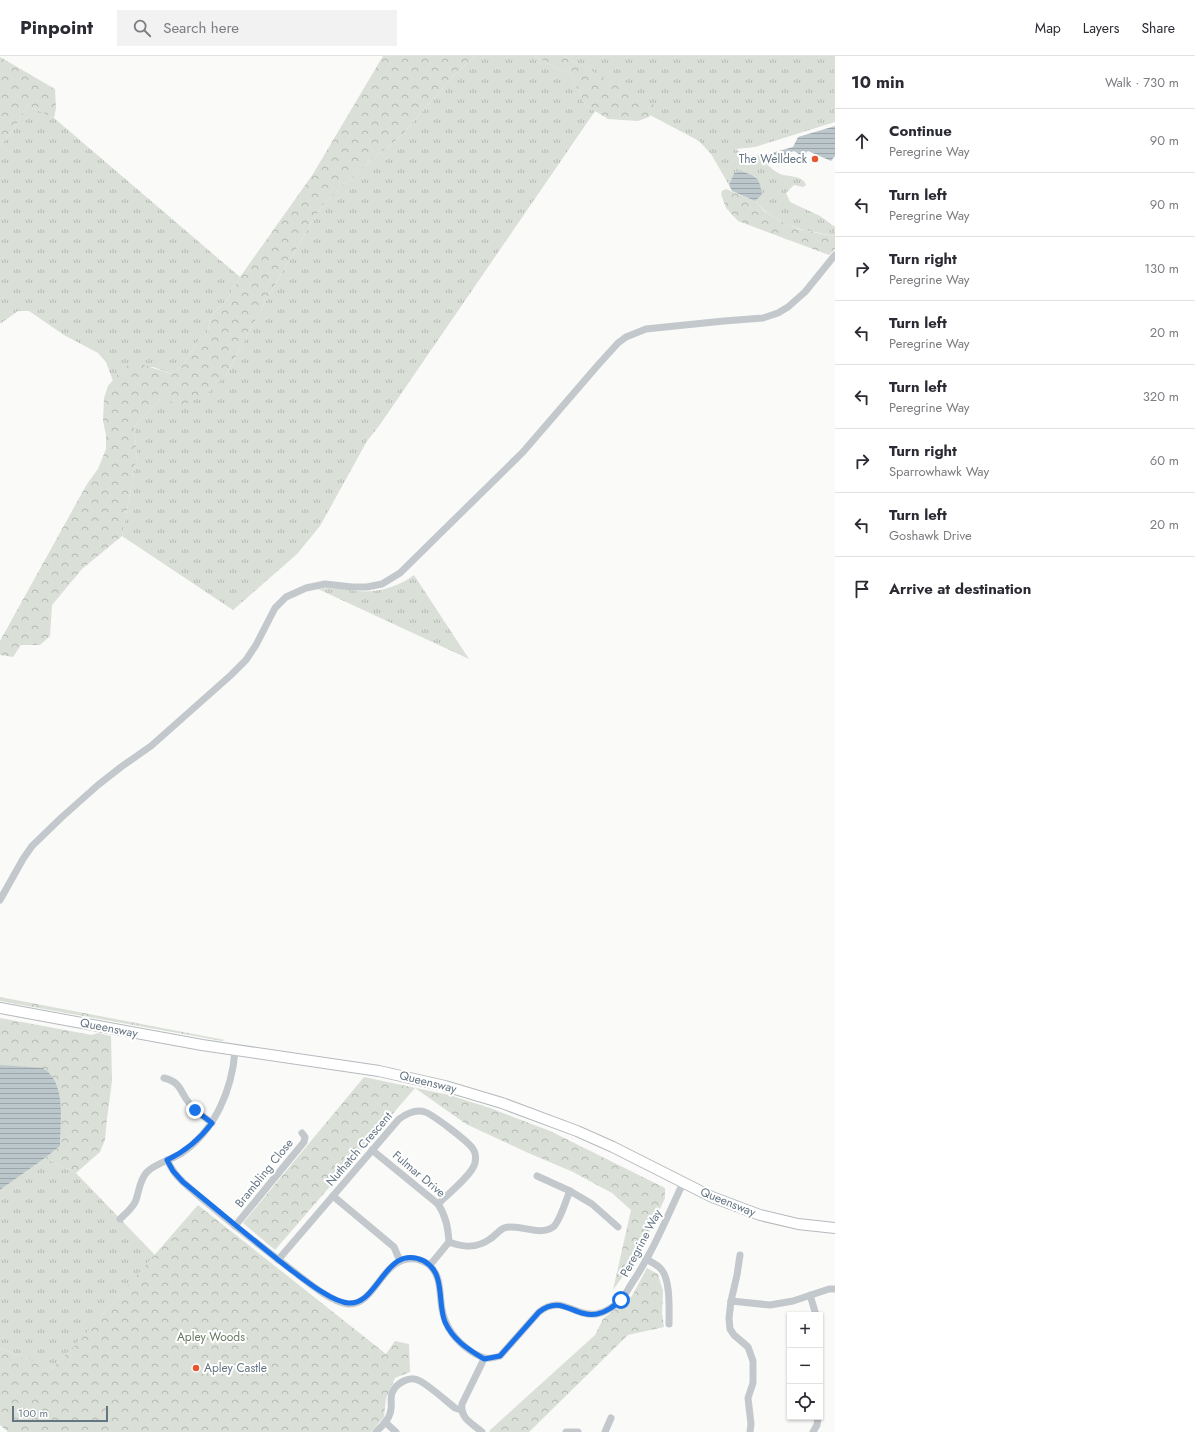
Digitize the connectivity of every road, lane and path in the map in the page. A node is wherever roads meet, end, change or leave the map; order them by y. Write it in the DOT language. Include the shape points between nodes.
graph roads {
  1 [pos="835,255"];
  2 [pos="0,900"];
  3 [pos="0,1008"];
  4 [pos="235,1050"];
  5 [pos="164,1078"];
  6 [pos="212,1123"];
  7 [pos="302,1133"];
  8 [pos="372,1150"];
  9 [pos="167,1160"];
  10 [pos="537,1176"];
  11 [pos="683,1183"];
  12 [pos="570,1191"];
  13 [pos="333,1196"];
  14 [pos="438,1204"];
  15 [pos="120,1219"];
  16 [pos="235,1226"];
  17 [pos="618,1227"];
  18 [pos="835,1228"];
  19 [pos="449,1242"];
  20 [pos="740,1255"];
  21 [pos="278,1260"];
  22 [pos="646,1260"];
  23 [pos="400,1261"];
  24 [pos="430,1265"];
  25 [pos="835,1289"];
  26 [pos="810,1295"];
  27 [pos="731,1301"];
  28 [pos="815,1312"];
  29 [pos="670,1324"];
  30 [pos="484,1359"];
  31 [pos="461,1410"];
  32 [pos="610,1418"];
  33 [pos="818,1420"];
  34 [pos="385,1422"];
  35 [pos="376,1432"];
  36 [pos="396,1432"];
  37 [pos="482,1432"];
  38 [pos="566,1432"];
  39 [pos="578,1432"];
  40 [pos="605,1432"];
  41 [pos="750,1432"];
  42 [pos="813,1432"];
  1 -- 2 [label="street" via="805,292 778,313 763,318 646,329 626,337 598,365 523,452 400,573 382,584 367,587 325,584 286,596 275,608 246,660 151,746 98,785 32,846"];
  3 -- 4 [label="main road, Queensway"];
  4 -- 6 [label="street" via="228,1087"];
  4 -- 11 [label="main road, Queensway" via="379,1071 478,1095 577,1131"];
  5 -- 6 [label="street" via="173,1080 195,1110"];
  6 -- 9 [label="street" via="190,1147"];
  7 -- 16 [label="street, Brambling Close" via="305,1137 304,1142"];
  8 -- 13 [label="street, Nuthatch Crescent"];
  8 -- 14 [label="street, Fulmar Drive"];
  8 -- 14 [label="street, Nuthatch Crescent" via="399,1119 406,1114 421,1111 430,1114 470,1144 476,1158 474,1167"];
  9 -- 15 [label="street" via="146,1173 132,1207"];
  9 -- 16 [label="street" via="183,1182"];
  10 -- 12 [label="street"];
  11 -- 18 [label="main road, Queensway" via="760,1215 798,1224"];
  11 -- 22 [label="street, Peregrine Way"];
  12 -- 17 [label="street" via="592,1204"];
  12 -- 19 [label="street" via="557,1222 546,1230 504,1228 489,1240 472,1247"];
  13 -- 21 [label="street, Nuthatch Crescent"];
  13 -- 23 [label="street" via="394,1246"];
  14 -- 19 [label="street, Fulmar Drive" via="445,1215"];
  16 -- 21 [label="street"];
  19 -- 24 [label="street"];
  20 -- 27 [label="street"];
  21 -- 23 [label="street" via="321,1291 347,1304 364,1299 387,1271"];
  22 -- 29 [label="street" via="660,1268 665,1276"];
  22 -- 30 [label="street, Peregrine Way" via="621,1300 612,1307 596,1314 579,1312 556,1304 544,1308 500,1356"];
  23 -- 24 [label="street" via="416,1259"];
  24 -- 30 [label="street" via="438,1279 445,1322 465,1347"];
  25 -- 26 [label="street"];
  26 -- 27 [label="street" via="770,1305"];
  26 -- 28 [label="street"];
  27 -- 41 [label="street" via="730,1330 748,1347 753,1361 753,1383 748,1398"];
  30 -- 31 [label="street"];
  31 -- 34 [label="street" via="454,1408 421,1381 411,1379 400,1383 394,1389 390,1413"];
  31 -- 37 [label="street" via="463,1416"];
  32 -- 40 [label="street"];
  33 -- 42 [label="street"];
  34 -- 35 [label="street"];
  34 -- 36 [label="street"];
  38 -- 39 [label="street"];
}
